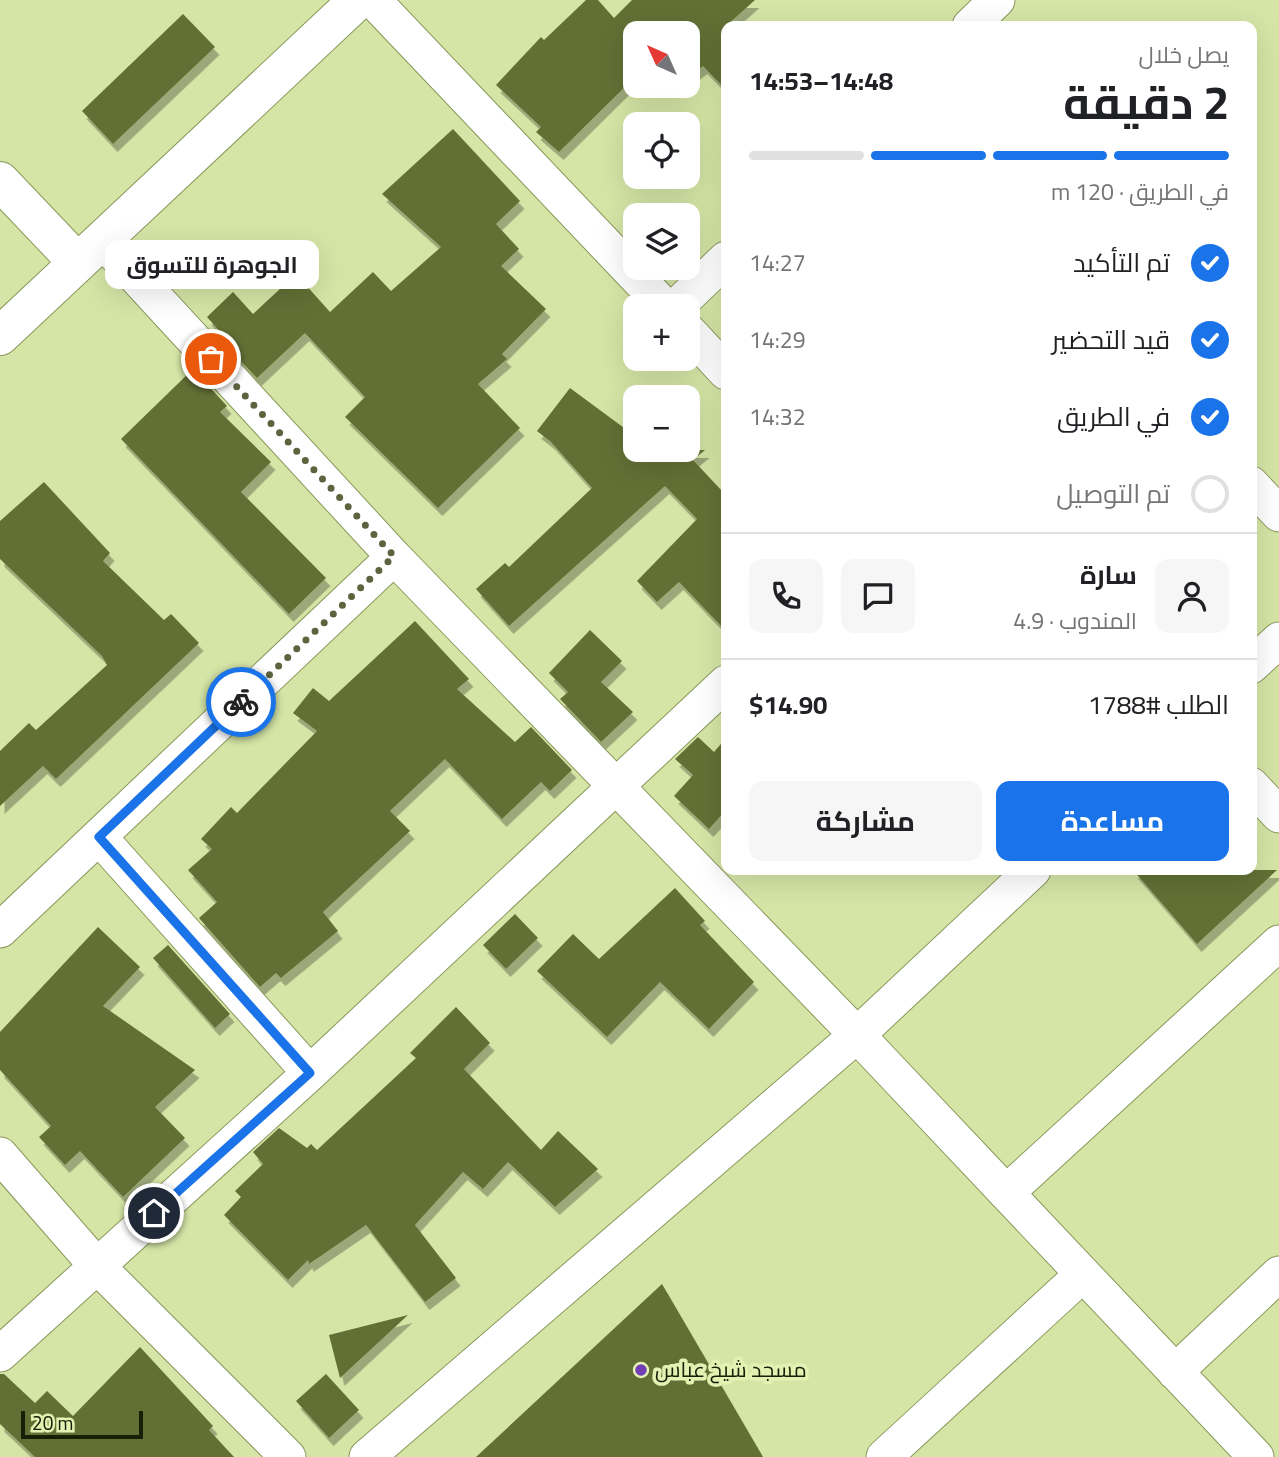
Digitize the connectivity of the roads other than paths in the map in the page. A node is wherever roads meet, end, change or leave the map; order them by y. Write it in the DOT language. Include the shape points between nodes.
graph roads {
  1 [pos="358,0"];
  2 [pos="373,0"];
  3 [pos="997,0"];
  4 [pos="975,21"];
  5 [pos="0,181"];
  6 [pos="90,251"];
  7 [pos="721,264"];
  8 [pos="653,294"];
  9 [pos="690,294"];
  10 [pos="0,336"];
  11 [pos="700,344"];
  12 [pos="721,367"];
  13 [pos="1257,490"];
  14 [pos="1279,514"];
  15 [pos="394,556"];
  16 [pos="1279,640"];
  17 [pos="1257,660"];
  18 [pos="721,688"];
  19 [pos="614,787"];
  20 [pos="1257,791"];
  21 [pos="1279,815"];
  22 [pos="99,837"];
  23 [pos="1028,875"];
  24 [pos="0,930"];
  25 [pos="1279,943"];
  26 [pos="857,1035"];
  27 [pos="310,1073"];
  28 [pos="0,1154"];
  29 [pos="1006,1193"];
  30 [pos="96,1265"];
  31 [pos="1083,1274"];
  32 [pos="1279,1274"];
  33 [pos="0,1354"];
  34 [pos="1175,1372"];
  35 [pos="288,1457"];
  36 [pos="367,1457"];
  37 [pos="884,1457"];
  38 [pos="1255,1457"];
  1 -- 6 [label="street"];
  2 -- 8 [label="street"];
  3 -- 4 [label="street"];
  5 -- 6 [label="street"];
  6 -- 10 [label="street"];
  6 -- 15 [label="street"];
  7 -- 9 [label="street"];
  11 -- 12 [label="street"];
  13 -- 14 [label="street"];
  15 -- 19 [label="street"];
  15 -- 22 [label="street"];
  16 -- 17 [label="street"];
  18 -- 19 [label="street"];
  19 -- 26 [label="street"];
  19 -- 27 [label="street"];
  20 -- 21 [label="street"];
  22 -- 24 [label="street"];
  22 -- 27 [label="street"];
  23 -- 26 [label="street"];
  25 -- 29 [label="street"];
  26 -- 29 [label="street"];
  26 -- 36 [label="street"];
  27 -- 30 [label="street"];
  28 -- 30 [label="street"];
  29 -- 31 [label="street"];
  30 -- 33 [label="street"];
  30 -- 35 [label="street"];
  31 -- 34 [label="street"];
  31 -- 37 [label="street"];
  32 -- 34 [label="street"];
  34 -- 38 [label="street"];
}
